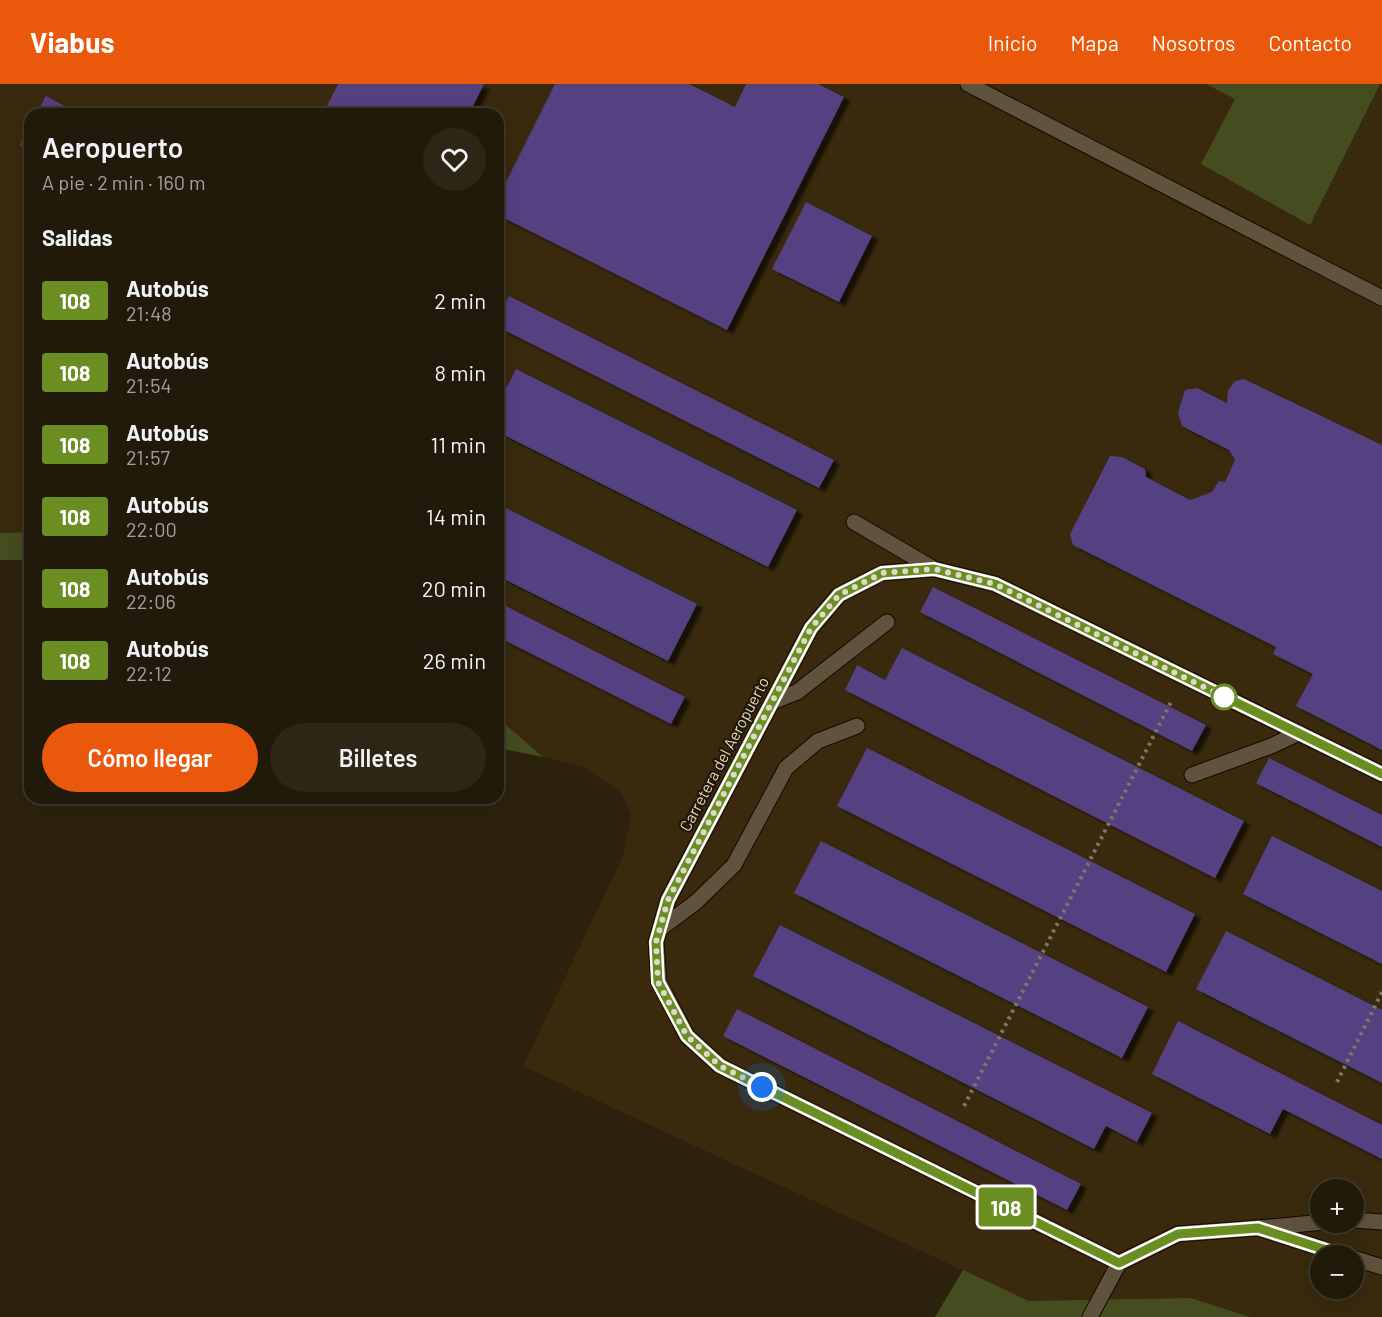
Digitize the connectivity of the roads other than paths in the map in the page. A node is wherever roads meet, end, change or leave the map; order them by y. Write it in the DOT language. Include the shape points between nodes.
graph roads {
  1 [pos="968,84"];
  2 [pos="1382,298"];
  3 [pos="854,522"];
  4 [pos="934,569"];
  5 [pos="886,622"];
  6 [pos="772,702"];
  7 [pos="857,726"];
  8 [pos="1299,733"];
  9 [pos="1382,774"];
  10 [pos="1192,775"];
  11 [pos="660,929"];
  12 [pos="1364,1221"];
  13 [pos="1382,1222"];
  14 [pos="1310,1223"];
  15 [pos="1258,1228"];
  16 [pos="1311,1245"];
  17 [pos="1364,1261"];
  18 [pos="1119,1263"];
  19 [pos="1382,1267"];
  20 [pos="1090,1317"];
  1 -- 2 [label="street"];
  3 -- 4 [label="street"];
  4 -- 6 [label="street, Carretera del Aeropuerto" via="882,573 839,595 811,628"];
  4 -- 8 [label="street, Carretera del Aeropuerto" via="995,584"];
  5 -- 6 [label="street" via="797,692"];
  6 -- 11 [label="street, Carretera del Aeropuerto" via="754,724 668,900"];
  7 -- 11 [label="street" via="818,741 786,768 734,865 696,902"];
  8 -- 9 [label="street, Carretera del Aeropuerto"];
  8 -- 10 [label="street"];
  11 -- 18 [label="street, Carretera del Aeropuerto" via="656,942 658,982 687,1036 720,1066"];
  12 -- 13 [label="street"];
  14 -- 15 [label="street"];
  15 -- 16 [label="street"];
  15 -- 18 [label="street" via="1178,1234"];
  17 -- 19 [label="street"];
  18 -- 20 [label="street"];
}
